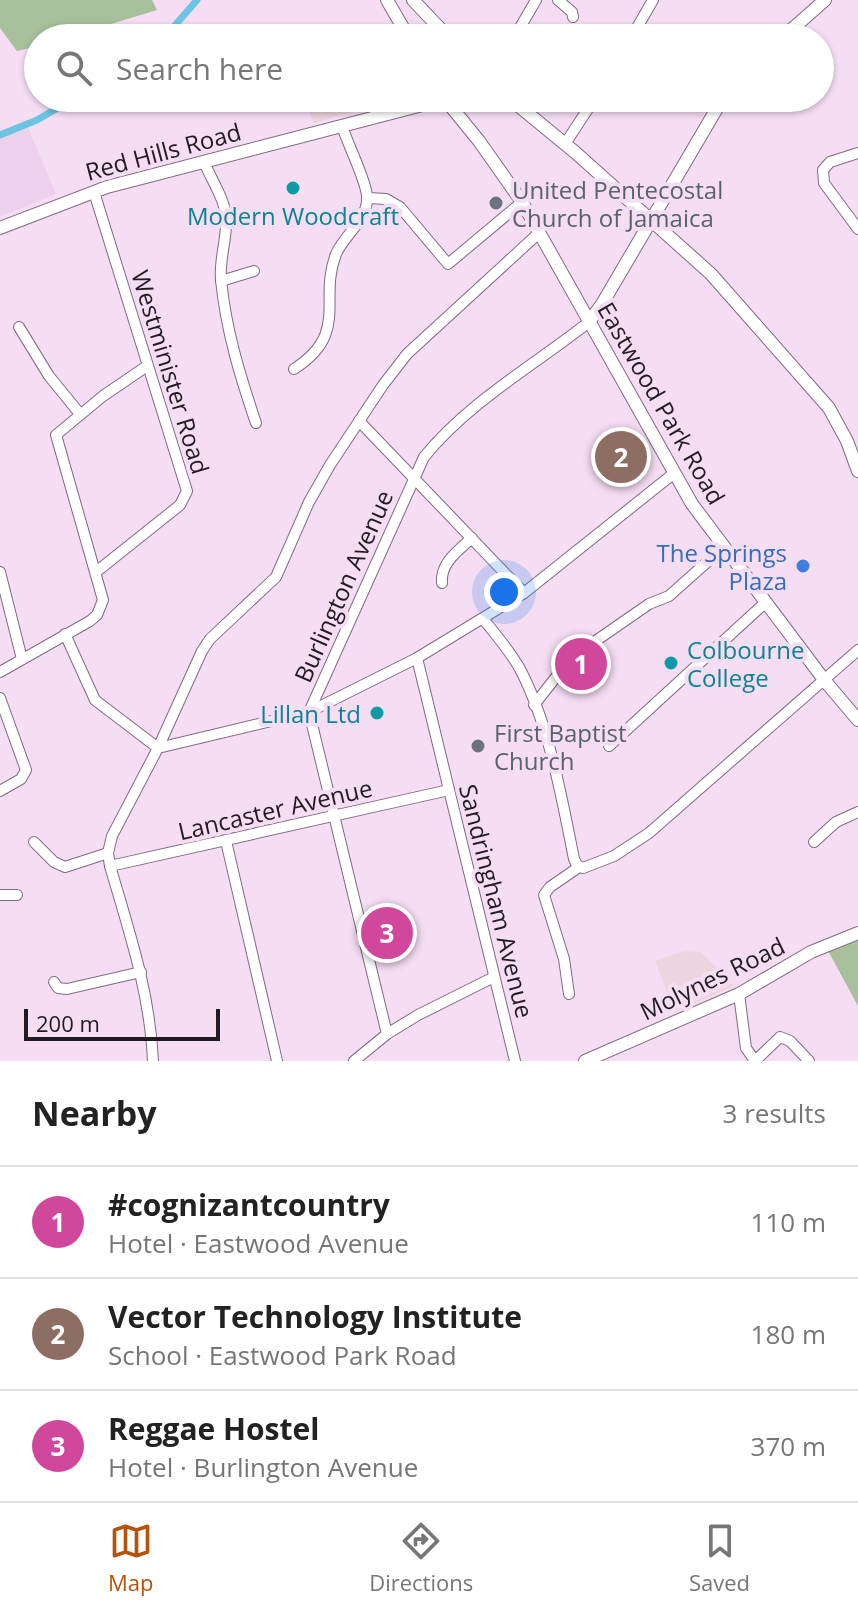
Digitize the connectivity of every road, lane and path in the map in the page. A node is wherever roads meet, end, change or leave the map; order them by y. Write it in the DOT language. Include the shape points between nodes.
graph roads {
  1 [pos="413,0"];
  2 [pos="536,0"];
  3 [pos="558,0"];
  4 [pos="653,0"];
  5 [pos="825,0"];
  6 [pos="389,1"];
  7 [pos="573,17"];
  8 [pos="401,24"];
  9 [pos="436,24"];
  10 [pos="522,24"];
  11 [pos="639,24"];
  12 [pos="798,24"];
  13 [pos="391,112"];
  14 [pos="446,112"];
  15 [pos="455,112"];
  16 [pos="526,112"];
  17 [pos="586,112"];
  18 [pos="714,112"];
  19 [pos="342,126"];
  20 [pos="477,137"];
  21 [pos="565,144"];
  22 [pos="858,153"];
  23 [pos="204,162"];
  24 [pos="94,192"];
  25 [pos="368,198"];
  26 [pos="522,202"];
  27 [pos="650,218"];
  28 [pos="0,228"];
  29 [pos="858,229"];
  30 [pos="540,232"];
  31 [pos="254,271"];
  32 [pos="221,281"];
  33 [pos="589,322"];
  34 [pos="19,327"];
  35 [pos="147,366"];
  36 [pos="294,369"];
  37 [pos="80,414"];
  38 [pos="359,421"];
  39 [pos="256,423"];
  40 [pos="858,471"];
  41 [pos="673,474"];
  42 [pos="414,478"];
  43 [pos="472,538"];
  44 [pos="724,547"];
  45 [pos="0,572"];
  46 [pos="96,572"];
  47 [pos="442,583"];
  48 [pos="524,593"];
  49 [pos="766,602"];
  50 [pos="484,620"];
  51 [pos="65,634"];
  52 [pos="858,650"];
  53 [pos="417,658"];
  54 [pos="22,659"];
  55 [pos="0,672"];
  56 [pos="825,681"];
  57 [pos="0,698"];
  58 [pos="534,705"];
  59 [pos="309,712"];
  60 [pos="858,720"];
  61 [pos="609,746"];
  62 [pos="158,748"];
  63 [pos="449,790"];
  64 [pos="0,791"];
  65 [pos="858,812"];
  66 [pos="334,816"];
  67 [pos="226,841"];
  68 [pos="34,842"];
  69 [pos="814,842"];
  70 [pos="108,853"];
  71 [pos="110,866"];
  72 [pos="579,867"];
  73 [pos="0,895"];
  74 [pos="17,895"];
  75 [pos="858,933"];
  76 [pos="141,972"];
  77 [pos="494,977"];
  78 [pos="54,982"];
  79 [pos="569,994"];
  80 [pos="739,994"];
  81 [pos="387,1034"];
  82 [pos="153,1061"];
  83 [pos="277,1061"];
  84 [pos="354,1061"];
  85 [pos="515,1061"];
  86 [pos="585,1061"];
  87 [pos="755,1061"];
  88 [pos="809,1061"];
  1 -- 9 [label="main road"];
  2 -- 10 [label="street"];
  3 -- 7 [label="street"];
  4 -- 11 [label="street"];
  5 -- 12 [label="main road"];
  6 -- 8 [label="main road"];
  13 -- 19 [label="main road, Red Hills Road"];
  14 -- 20 [label="main road"];
  15 -- 20 [label="main road, Eastwood Park Road"];
  16 -- 21 [label="main road"];
  17 -- 21 [label="street"];
  18 -- 27 [label="main road"];
  19 -- 23 [label="main road, Red Hills Road"];
  19 -- 25 [label="street"];
  20 -- 26 [label="main road, Eastwood Park Road"];
  21 -- 27 [label="main road"];
  22 -- 29 [label="street" via="830,162 823,177"];
  23 -- 24 [label="main road, Red Hills Road"];
  23 -- 32 [label="street" via="226,219"];
  24 -- 28 [label="main road, Red Hills Road"];
  24 -- 35 [label="street, Westminister Road"];
  25 -- 26 [label="street" via="400,207 448,264"];
  25 -- 36 [label="street" via="336,255 325,337 311,358"];
  26 -- 30 [label="main road, Eastwood Park Road"];
  27 -- 33 [label="main road"];
  27 -- 40 [label="main road" via="711,274 829,408"];
  30 -- 33 [label="main road, Eastwood Park Road"];
  30 -- 38 [label="street" via="407,354"];
  31 -- 32 [label="street"];
  32 -- 39 [label="street" via="233,356"];
  33 -- 41 [label="main road, Eastwood Park Road"];
  33 -- 42 [label="street, Burlington Avenue" via="461,418 424,457"];
  34 -- 37 [label="street"];
  35 -- 37 [label="street"];
  35 -- 46 [label="street, Westminister Road" via="186,497"];
  37 -- 46 [label="street" via="56,435"];
  38 -- 42 [label="street"];
  38 -- 62 [label="street" via="309,502 276,577 202,651"];
  41 -- 44 [label="main road, Eastwood Park Road"];
  41 -- 48 [label="street"];
  42 -- 43 [label="street"];
  42 -- 59 [label="street, Burlington Avenue"];
  43 -- 47 [label="street" via="449,560"];
  43 -- 48 [label="street"];
  44 -- 49 [label="main road, Eastwood Park Road"];
  44 -- 58 [label="street" via="669,596 571,658"];
  45 -- 54 [label="street"];
  46 -- 51 [label="street" via="101,608 90,621"];
  48 -- 50 [label="street"];
  49 -- 56 [label="main road, Eastwood Park Road"];
  49 -- 61 [label="street"];
  50 -- 53 [label="street"];
  50 -- 58 [label="street" via="518,666"];
  51 -- 54 [label="street"];
  51 -- 62 [label="street" via="95,700"];
  52 -- 56 [label="street"];
  53 -- 59 [label="street"];
  53 -- 63 [label="street, Sandringham Avenue"];
  54 -- 55 [label="street"];
  56 -- 60 [label="main road, Eastwood Park Road"];
  56 -- 72 [label="street" via="649,833 614,856"];
  57 -- 64 [label="street" via="26,770"];
  58 -- 72 [label="street"];
  59 -- 62 [label="street"];
  59 -- 66 [label="street, Burlington Avenue"];
  62 -- 70 [label="street"];
  63 -- 66 [label="street, Lancaster Avenue"];
  63 -- 77 [label="street, Sandringham Avenue"];
  65 -- 69 [label="street" via="836,822"];
  66 -- 67 [label="street, Lancaster Avenue"];
  66 -- 81 [label="street, Burlington Avenue"];
  67 -- 71 [label="street, Lancaster Avenue"];
  67 -- 83 [label="street"];
  68 -- 70 [label="street" via="65,867"];
  70 -- 71 [label="street"];
  71 -- 76 [label="street"];
  72 -- 79 [label="street" via="544,895"];
  73 -- 74 [label="street"];
  75 -- 80 [label="main road, Molynes Road" via="811,952"];
  76 -- 78 [label="street" via="67,989"];
  76 -- 82 [label="street"];
  77 -- 81 [label="street"];
  77 -- 85 [label="street, Sandringham Avenue"];
  80 -- 86 [label="main road, Molynes Road"];
  80 -- 87 [label="street" via="747,1052"];
  81 -- 84 [label="street"];
  87 -- 88 [label="street" via="780,1037"];
}
